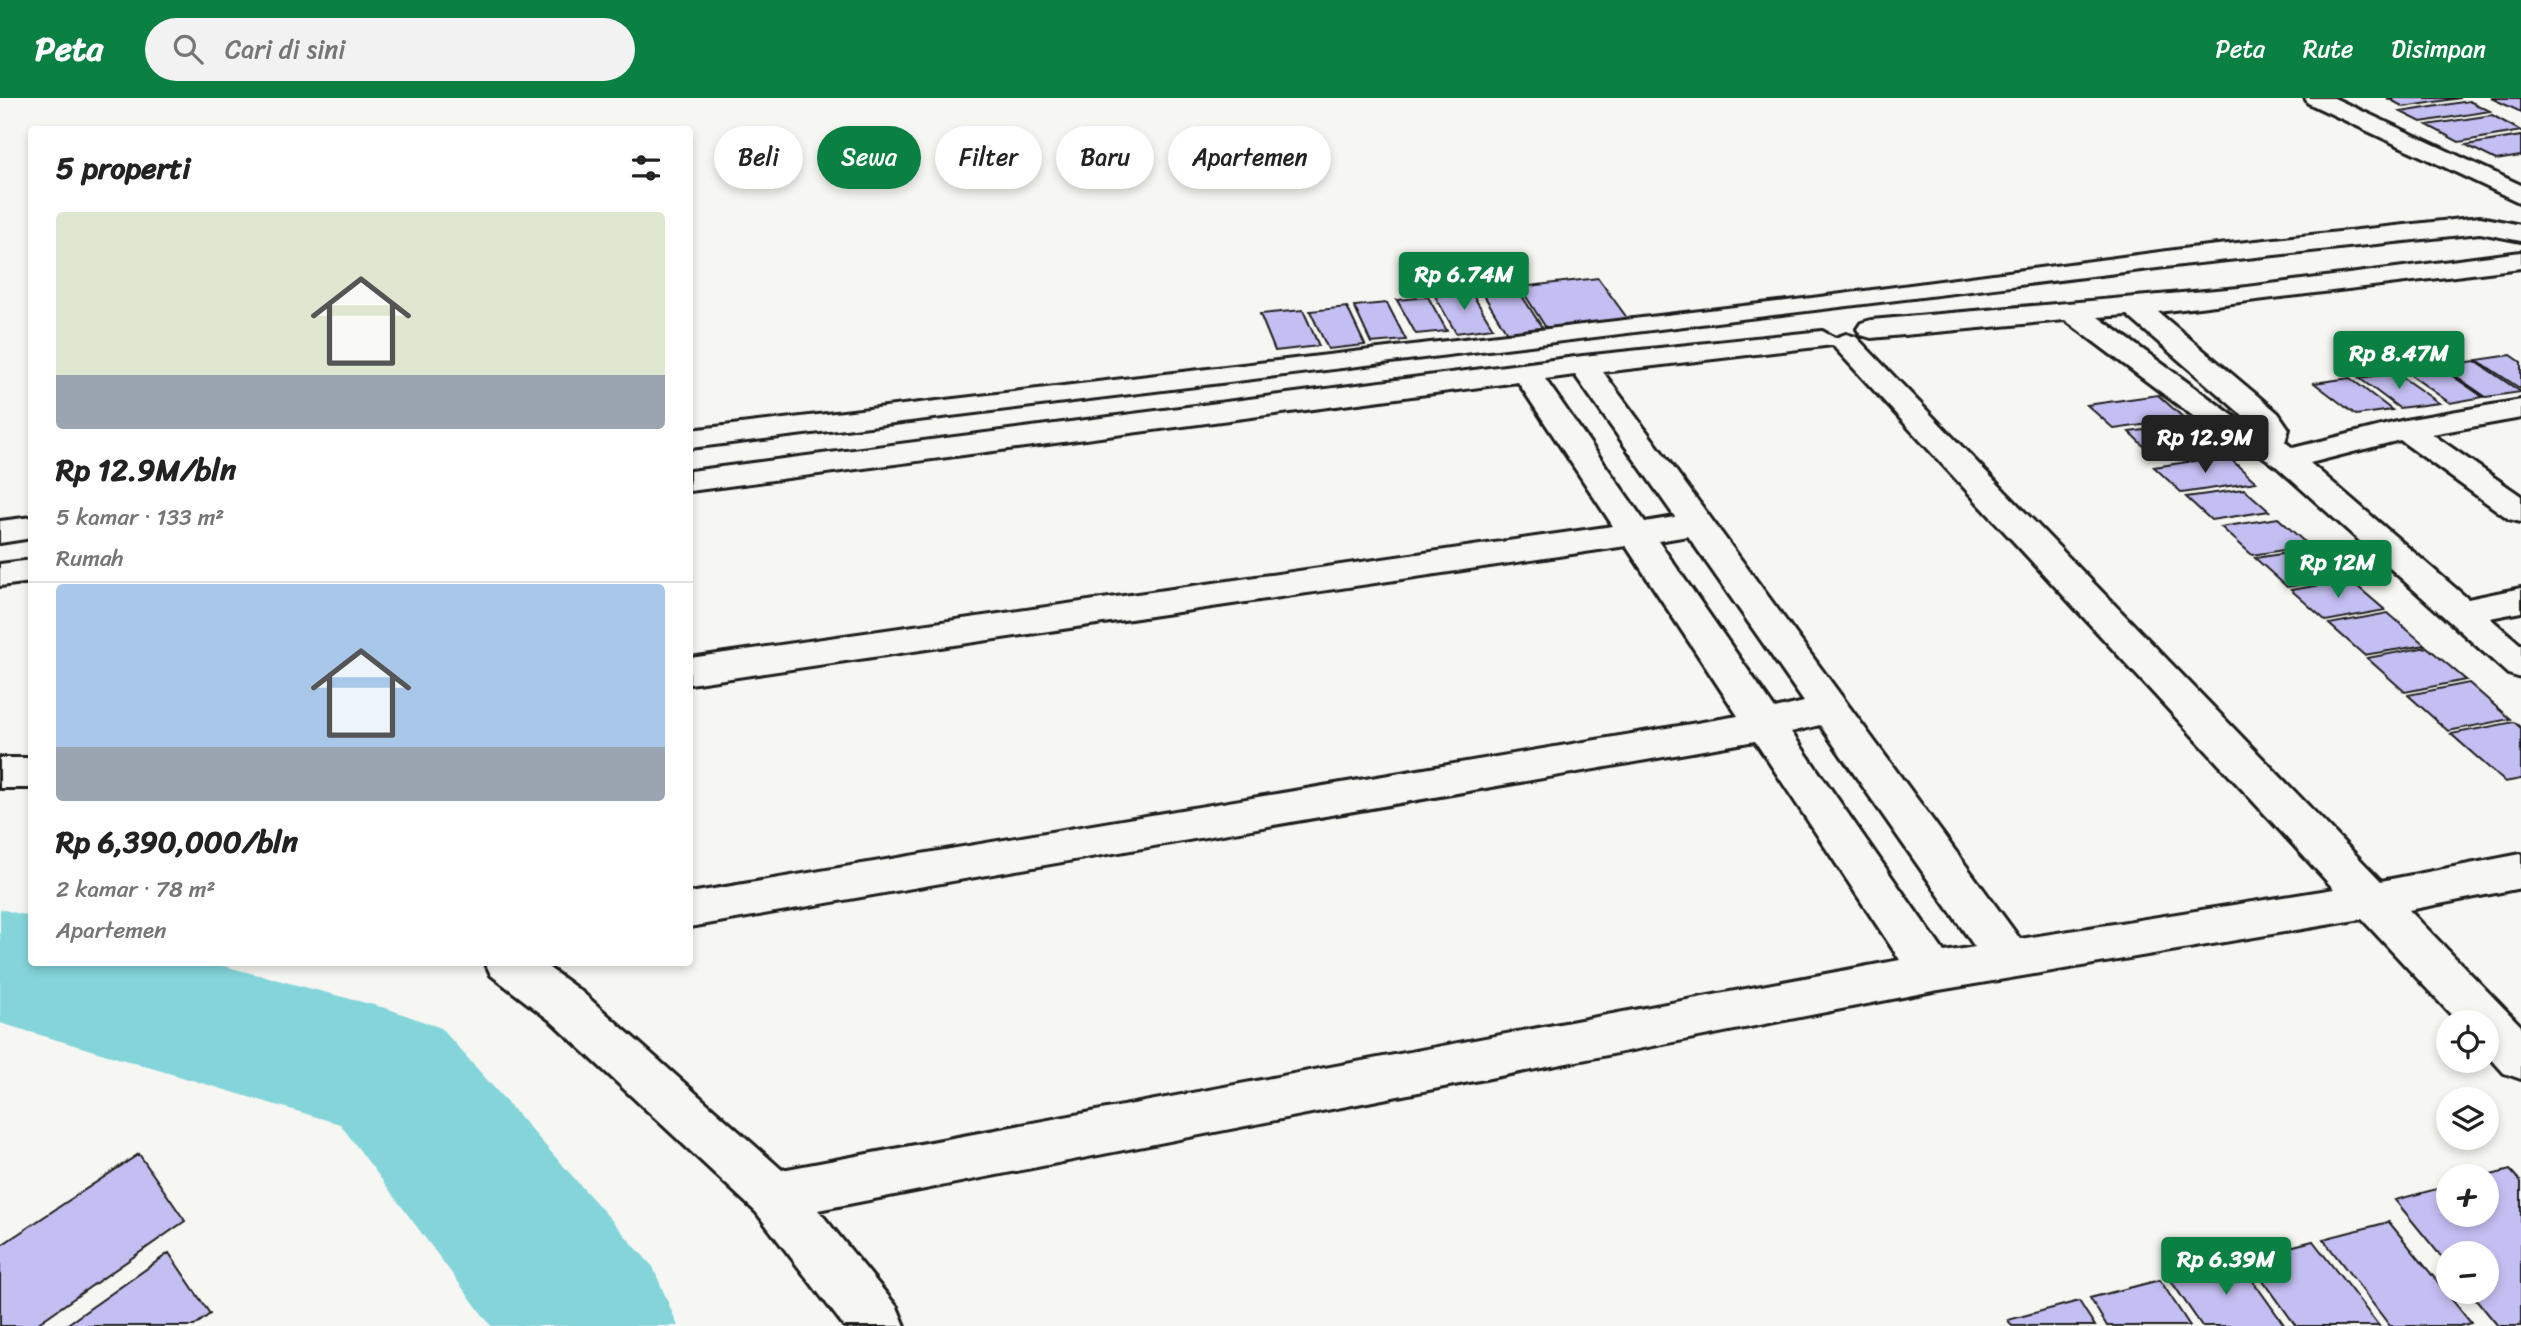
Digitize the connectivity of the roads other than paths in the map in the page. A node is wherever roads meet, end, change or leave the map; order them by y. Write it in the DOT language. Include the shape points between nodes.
graph roads {
  1 [pos="2316,98"];
  2 [pos="2521,195"];
  3 [pos="2521,233"];
  4 [pos="2190,256"];
  5 [pos="2521,260"];
  6 [pos="2239,296"];
  7 [pos="1814,304"];
  8 [pos="2134,306"];
  9 [pos="2071,311"];
  10 [pos="1846,337"];
  11 [pos="1583,365"];
  12 [pos="1527,374"];
  13 [pos="1193,377"];
  14 [pos="2521,409"];
  15 [pos="1209,415"];
  16 [pos="2405,429"];
  17 [pos="693,439"];
  18 [pos="2278,452"];
  19 [pos="693,481"];
  20 [pos="2521,512"];
  21 [pos="1695,526"];
  22 [pos="28,528"];
  23 [pos="0,532"];
  24 [pos="1634,536"];
  25 [pos="28,572"];
  26 [pos="0,575"];
  27 [pos="2521,600"];
  28 [pos="2460,612"];
  29 [pos="2521,665"];
  30 [pos="693,671"];
  31 [pos="1828,709"];
  32 [pos="1765,724"];
  33 [pos="2521,871"];
  34 [pos="2371,900"];
  35 [pos="693,909"];
  36 [pos="2010,961"];
  37 [pos="512,966"];
  38 [pos="1933,972"];
  39 [pos="2521,1058"];
  40 [pos="774,1195"];
  41 [pos="878,1326"];
  1 -- 2 [label="street"];
  3 -- 4 [label="street" via="2480,225"];
  4 -- 6 [label="street"];
  4 -- 7 [label="street"];
  5 -- 6 [label="street"];
  6 -- 8 [label="street"];
  7 -- 10 [label="street" via="1845,307 1864,317"];
  7 -- 10 [label="street" via="1795,312 1794,322 1804,332"];
  7 -- 13 [label="street"];
  8 -- 9 [label="street"];
  8 -- 18 [label="street" via="2267,420"];
  9 -- 10 [label="street"];
  9 -- 18 [label="street" via="2228,427"];
  10 -- 11 [label="street"];
  10 -- 34 [label="street"];
  11 -- 12 [label="street"];
  11 -- 21 [label="street"];
  12 -- 15 [label="street"];
  12 -- 24 [label="street"];
  13 -- 15 [label="street"];
  13 -- 17 [label="street"];
  14 -- 16 [label="street"];
  15 -- 19 [label="street"];
  16 -- 18 [label="street"];
  16 -- 20 [label="street"];
  18 -- 28 [label="street"];
  21 -- 24 [label="street"];
  21 -- 31 [label="street"];
  22 -- 23 [label="street"];
  24 -- 30 [label="street"];
  24 -- 32 [label="street"];
  25 -- 26 [label="street"];
  27 -- 28 [label="street"];
  28 -- 29 [label="street"];
  31 -- 32 [label="street"];
  31 -- 36 [label="street"];
  32 -- 35 [label="street"];
  32 -- 38 [label="street"];
  33 -- 34 [label="street"];
  34 -- 36 [label="street"];
  34 -- 39 [label="street"];
  36 -- 38 [label="street"];
  37 -- 40 [label="street" via="567,1007"];
  38 -- 40 [label="street"];
  40 -- 41 [label="street"];
}
